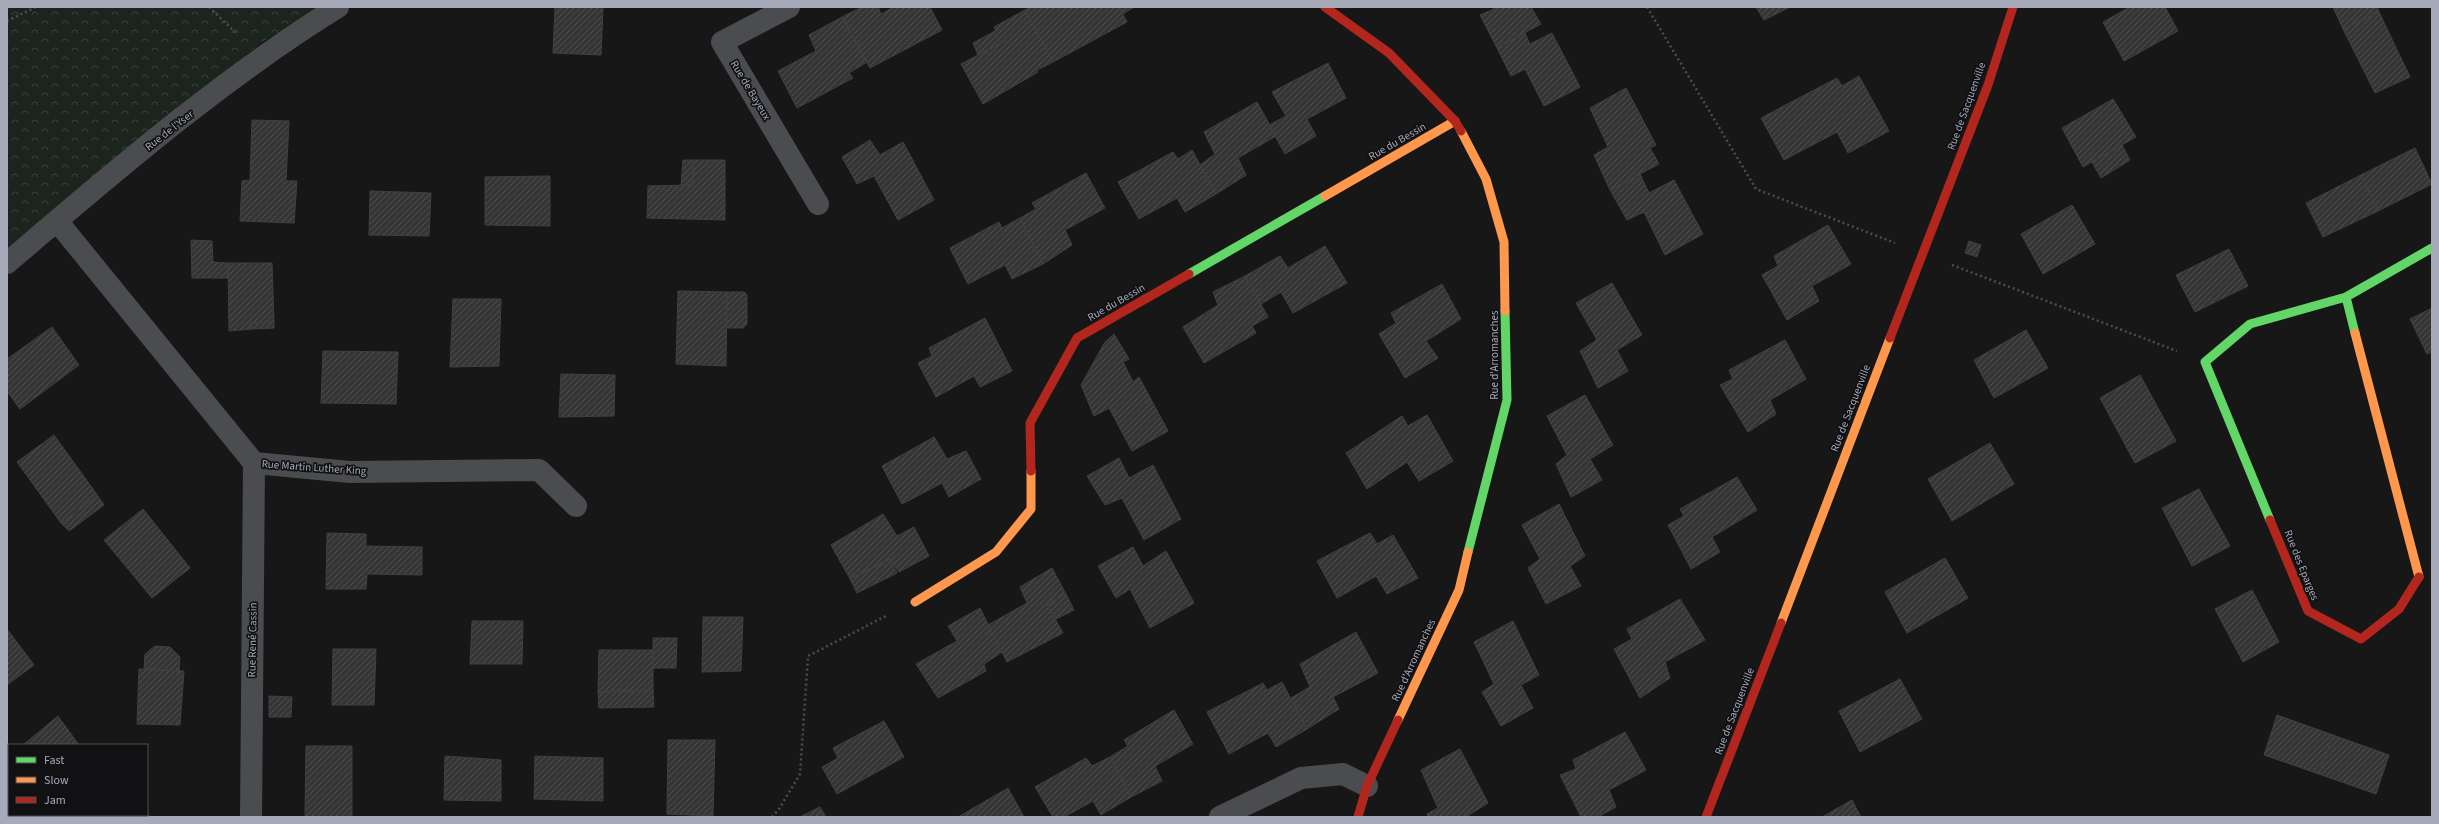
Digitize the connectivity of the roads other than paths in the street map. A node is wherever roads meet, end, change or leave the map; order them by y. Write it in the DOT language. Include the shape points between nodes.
graph roads {
  1 [pos="338,7"];
  2 [pos="789,7"];
  3 [pos="1325,7"];
  4 [pos="2013,7"];
  5 [pos="1455,121"];
  6 [pos="818,204"];
  7 [pos="57,221"];
  8 [pos="2432,248"];
  9 [pos="7,263"];
  10 [pos="2346,297"];
  11 [pos="254,463"];
  12 [pos="576,506"];
  13 [pos="915,602"];
  14 [pos="1367,786"];
  15 [pos="251,817"];
  16 [pos="1220,817"];
  17 [pos="1358,817"];
  18 [pos="1706,817"];
  1 -- 7 [label="street, Rue de l'Yser" via="282,42"];
  2 -- 6 [label="street, Rue de Bayeux" via="722,42"];
  3 -- 5 [label="street, Rue d'Arromanches" via="1389,53"];
  4 -- 18 [label="street, Rue de Sacquenville" via="1988,84"];
  5 -- 13 [label="street, Rue du Bessin" via="1077,338 1030,422 1031,509 996,552"];
  5 -- 14 [label="street, Rue d'Arromanches" via="1486,179 1504,242 1507,400 1459,590"];
  7 -- 9 [label="street, Rue de l'Yser"];
  7 -- 11 [label="street, Rue Martin Luther King"];
  8 -- 10 [label="street"];
  10 -- 10 [label="street, Rue des Eparges" via="2419,576 2399,609 2361,639 2308,611 2205,362 2250,324"];
  11 -- 12 [label="street, Rue Martin Luther King" via="350,472 539,470"];
  11 -- 15 [label="street, Rue René Cassin"];
  14 -- 16 [label="street" via="1343,774 1301,778"];
  14 -- 17 [label="street, Rue d'Arromanches"];
}
